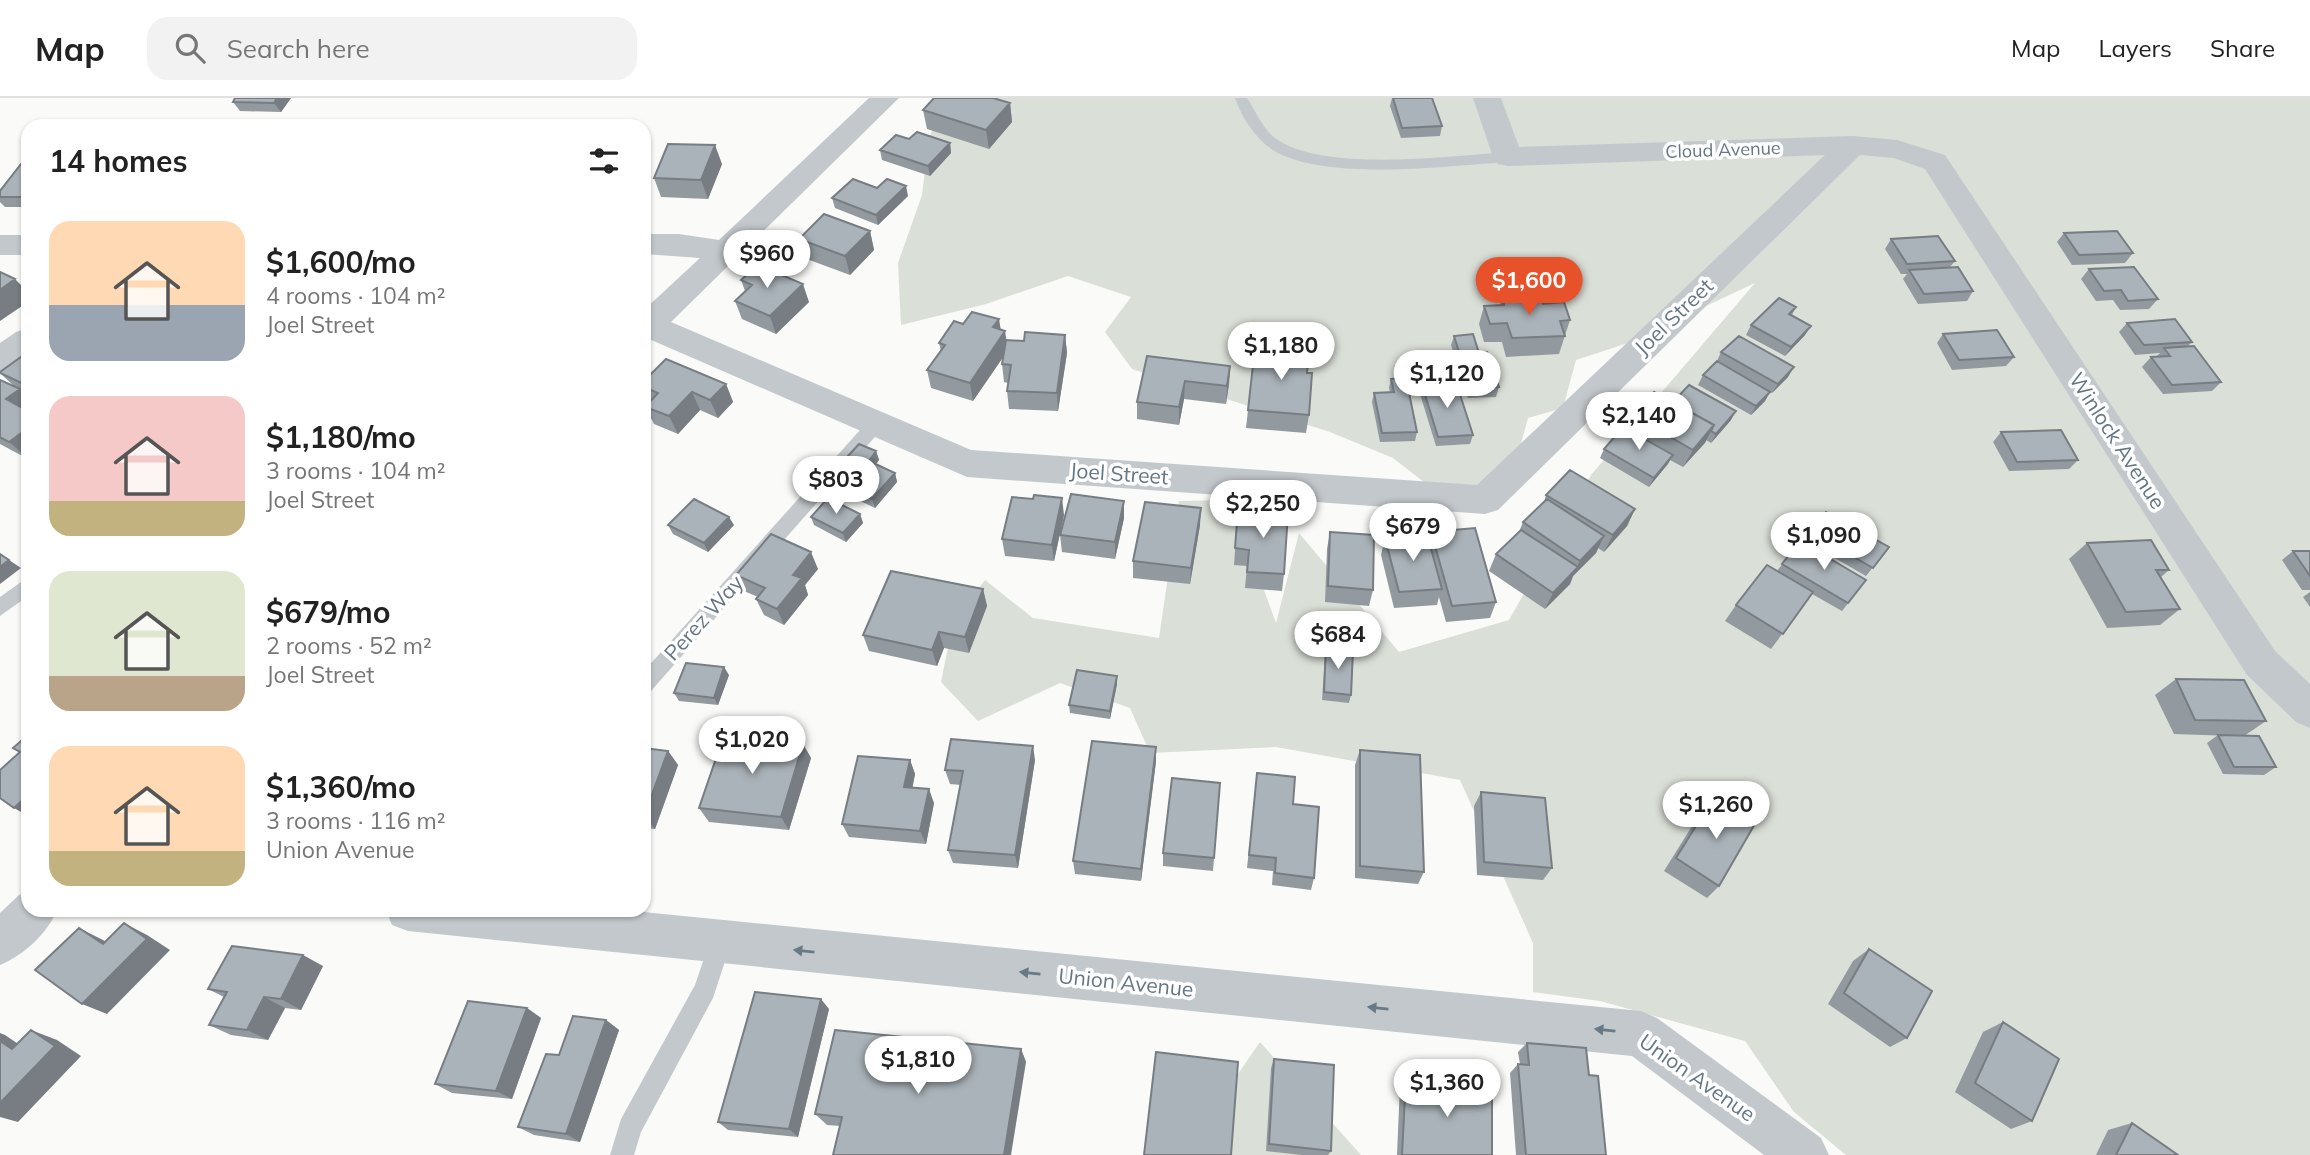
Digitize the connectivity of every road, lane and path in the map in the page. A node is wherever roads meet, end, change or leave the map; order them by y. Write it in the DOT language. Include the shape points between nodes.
graph roads {
  1 [pos="885,98"];
  2 [pos="1487,98"];
  3 [pos="1241,99"];
  4 [pos="1853,145"];
  5 [pos="1508,157"];
  6 [pos="1935,162"];
  7 [pos="651,244"];
  8 [pos="0,245"];
  9 [pos="21,245"];
  10 [pos="725,251"];
  11 [pos="651,322"];
  12 [pos="651,329"];
  13 [pos="21,345"];
  14 [pos="0,360"];
  15 [pos="875,425"];
  16 [pos="21,591"];
  17 [pos="0,608"];
  18 [pos="651,677"];
  19 [pos="2310,710"];
  20 [pos="28,917"];
  21 [pos="478,917"];
  22 [pos="0,943"];
  23 [pos="720,943"];
  24 [pos="622,1155"];
  25 [pos="1804,1155"];
  1 -- 10 [label="street"];
  2 -- 5 [label="street"];
  3 -- 5 [label="lane" via="1269,141 1314,160"];
  4 -- 5 [label="street, Cloud Avenue"];
  4 -- 6 [label="street, Cloud Avenue" via="1897,149"];
  4 -- 15 [label="street, Joel Street" via="1485,500 967,463"];
  6 -- 19 [label="street, Winlock Avenue" via="2260,663"];
  7 -- 10 [label="street"];
  8 -- 9 [label="street"];
  10 -- 11 [label="street"];
  12 -- 15 [label="street, Joel Street"];
  13 -- 14 [label="street"];
  15 -- 18 [label="lane, Perez Way"];
  16 -- 17 [label="lane"];
  20 -- 22 [label="street"];
  21 -- 23 [label="street, Union Avenue"];
  23 -- 24 [label="lane" via="705,990 630,1128"];
  25 -- 23 [label="street, Union Avenue, one-way" via="1641,1034"];
}
